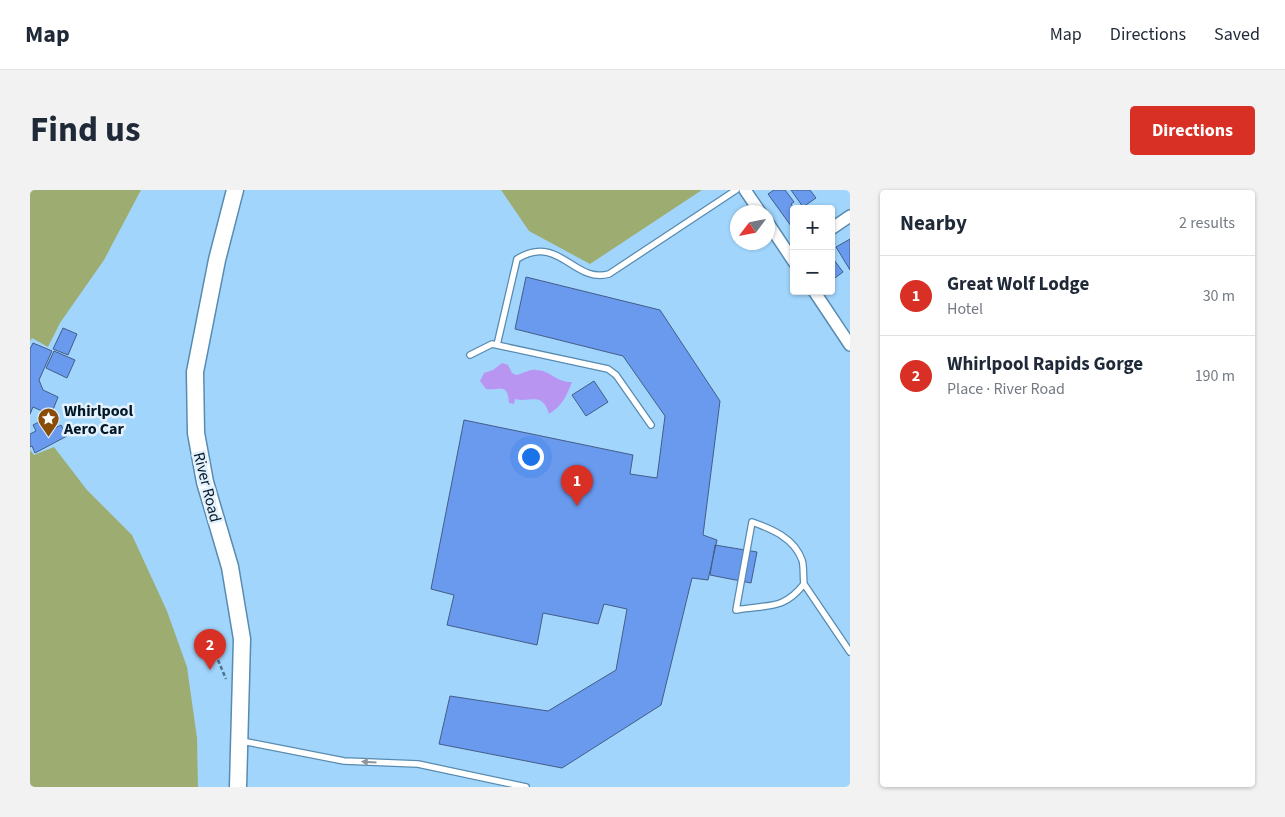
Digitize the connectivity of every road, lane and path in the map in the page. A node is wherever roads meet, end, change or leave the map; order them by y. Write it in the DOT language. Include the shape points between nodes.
graph roads {
  1 [pos="235,190"];
  2 [pos="736,190"];
  3 [pos="745,190"];
  4 [pos="755,205"];
  5 [pos="850,216"];
  6 [pos="835,226"];
  7 [pos="775,234"];
  8 [pos="790,254"];
  9 [pos="817,295"];
  10 [pos="497,345"];
  11 [pos="850,345"];
  12 [pos="470,355"];
  13 [pos="651,425"];
  14 [pos="804,584"];
  15 [pos="850,652"];
  16 [pos="240,740"];
  17 [pos="238,787"];
  18 [pos="526,787"];
  1 -- 16 [label="main road, River Road" via="217,260 195,372 196,433 205,482 230,567 242,639"];
  2 -- 10 [label="lane" via="609,274 593,275 543,250 531,251 517,259"];
  3 -- 4 [label="street"];
  5 -- 6 [label="street"];
  7 -- 8 [label="street"];
  9 -- 11 [label="street"];
  10 -- 12 [label="lane"];
  10 -- 13 [label="lane" via="608,369 616,375"];
  14 -- 14 [label="lane" via="802,560 790,542 774,530 752,522 736,610 774,606 794,597"];
  14 -- 15 [label="lane"];
  16 -- 17 [label="main road, River Road"];
  18 -- 16 [label="lane, one-way" via="418,764 344,761"];
}
